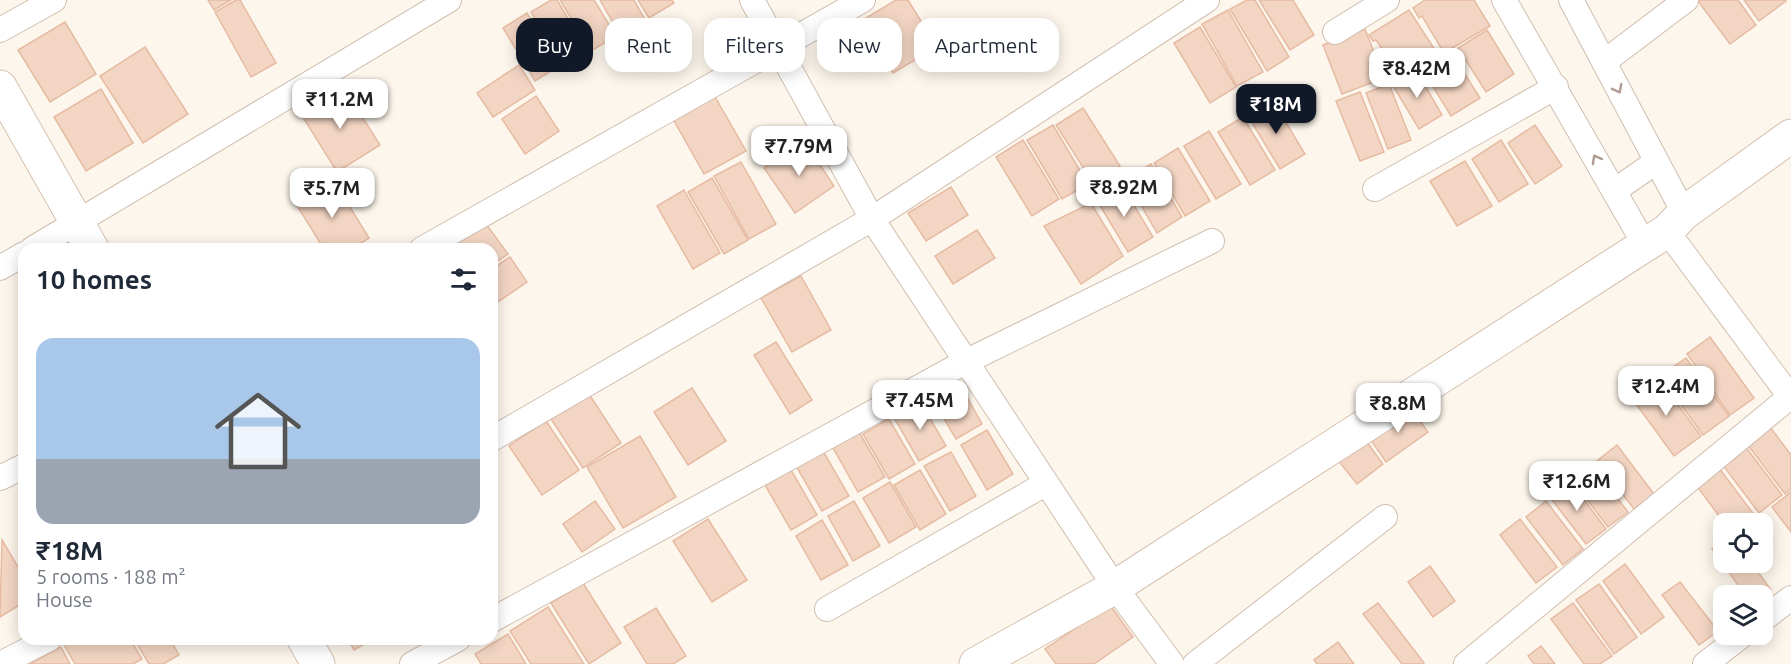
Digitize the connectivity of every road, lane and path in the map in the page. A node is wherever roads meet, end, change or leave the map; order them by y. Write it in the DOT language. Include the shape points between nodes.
graph roads {
  1 [pos="54,0"];
  2 [pos="449,0"];
  3 [pos="752,0"];
  4 [pos="863,0"];
  5 [pos="1207,0"];
  6 [pos="1387,0"];
  7 [pos="1504,0"];
  8 [pos="1571,0"];
  9 [pos="1686,0"];
  10 [pos="762,18"];
  11 [pos="0,30"];
  12 [pos="805,32"];
  13 [pos="1335,32"];
  14 [pos="1604,62"];
  15 [pos="733,72"];
  16 [pos="791,72"];
  17 [pos="0,87"];
  18 [pos="1556,87"];
  19 [pos="1791,136"];
  20 [pos="1656,162"];
  21 [pos="1375,189"];
  22 [pos="1614,191"];
  23 [pos="872,219"];
  24 [pos="1665,230"];
  25 [pos="84,236"];
  26 [pos="1212,241"];
  27 [pos="56,243"];
  28 [pos="433,243"];
  29 [pos="18,258"];
  30 [pos="0,268"];
  31 [pos="965,362"];
  32 [pos="1791,397"];
  33 [pos="498,437"];
  34 [pos="18,469"];
  35 [pos="0,478"];
  36 [pos="1046,484"];
  37 [pos="1385,517"];
  38 [pos="1115,587"];
  39 [pos="1791,598"];
  40 [pos="827,609"];
  41 [pos="1773,612"];
  42 [pos="498,617"];
  43 [pos="37,645"];
  44 [pos="307,645"];
  45 [pos="447,645"];
  46 [pos="1730,645"];
  47 [pos="1162,660"];
  48 [pos="0,664"];
  49 [pos="318,664"];
  50 [pos="412,664"];
  51 [pos="976,664"];
  52 [pos="1195,664"];
  53 [pos="1467,664"];
  54 [pos="1705,664"];
  1 -- 11 [label="street"];
  2 -- 25 [label="street"];
  3 -- 10 [label="street"];
  4 -- 12 [label="street"];
  5 -- 23 [label="street"];
  6 -- 13 [label="street"];
  7 -- 18 [label="street"];
  8 -- 14 [label="street"];
  9 -- 14 [label="street"];
  14 -- 20 [label="street, one-way"];
  15 -- 28 [label="street"];
  16 -- 23 [label="street"];
  17 -- 25 [label="street"];
  18 -- 21 [label="street"];
  22 -- 18 [label="street, one-way"];
  19 -- 24 [label="street"];
  20 -- 22 [label="street"];
  20 -- 24 [label="street"];
  22 -- 24 [label="street"];
  23 -- 31 [label="street"];
  23 -- 33 [label="street"];
  24 -- 32 [label="street"];
  24 -- 38 [label="street"];
  25 -- 27 [label="street"];
  26 -- 31 [label="street"];
  29 -- 30 [label="street"];
  31 -- 36 [label="street"];
  31 -- 42 [label="street"];
  32 -- 53 [label="street"];
  34 -- 35 [label="street"];
  36 -- 38 [label="street"];
  36 -- 40 [label="street"];
  37 -- 52 [label="street"];
  38 -- 47 [label="street"];
  38 -- 51 [label="street"];
  39 -- 41 [label="street"];
  43 -- 48 [label="street"];
  44 -- 49 [label="street"];
  45 -- 50 [label="street"];
  46 -- 54 [label="street"];
}
